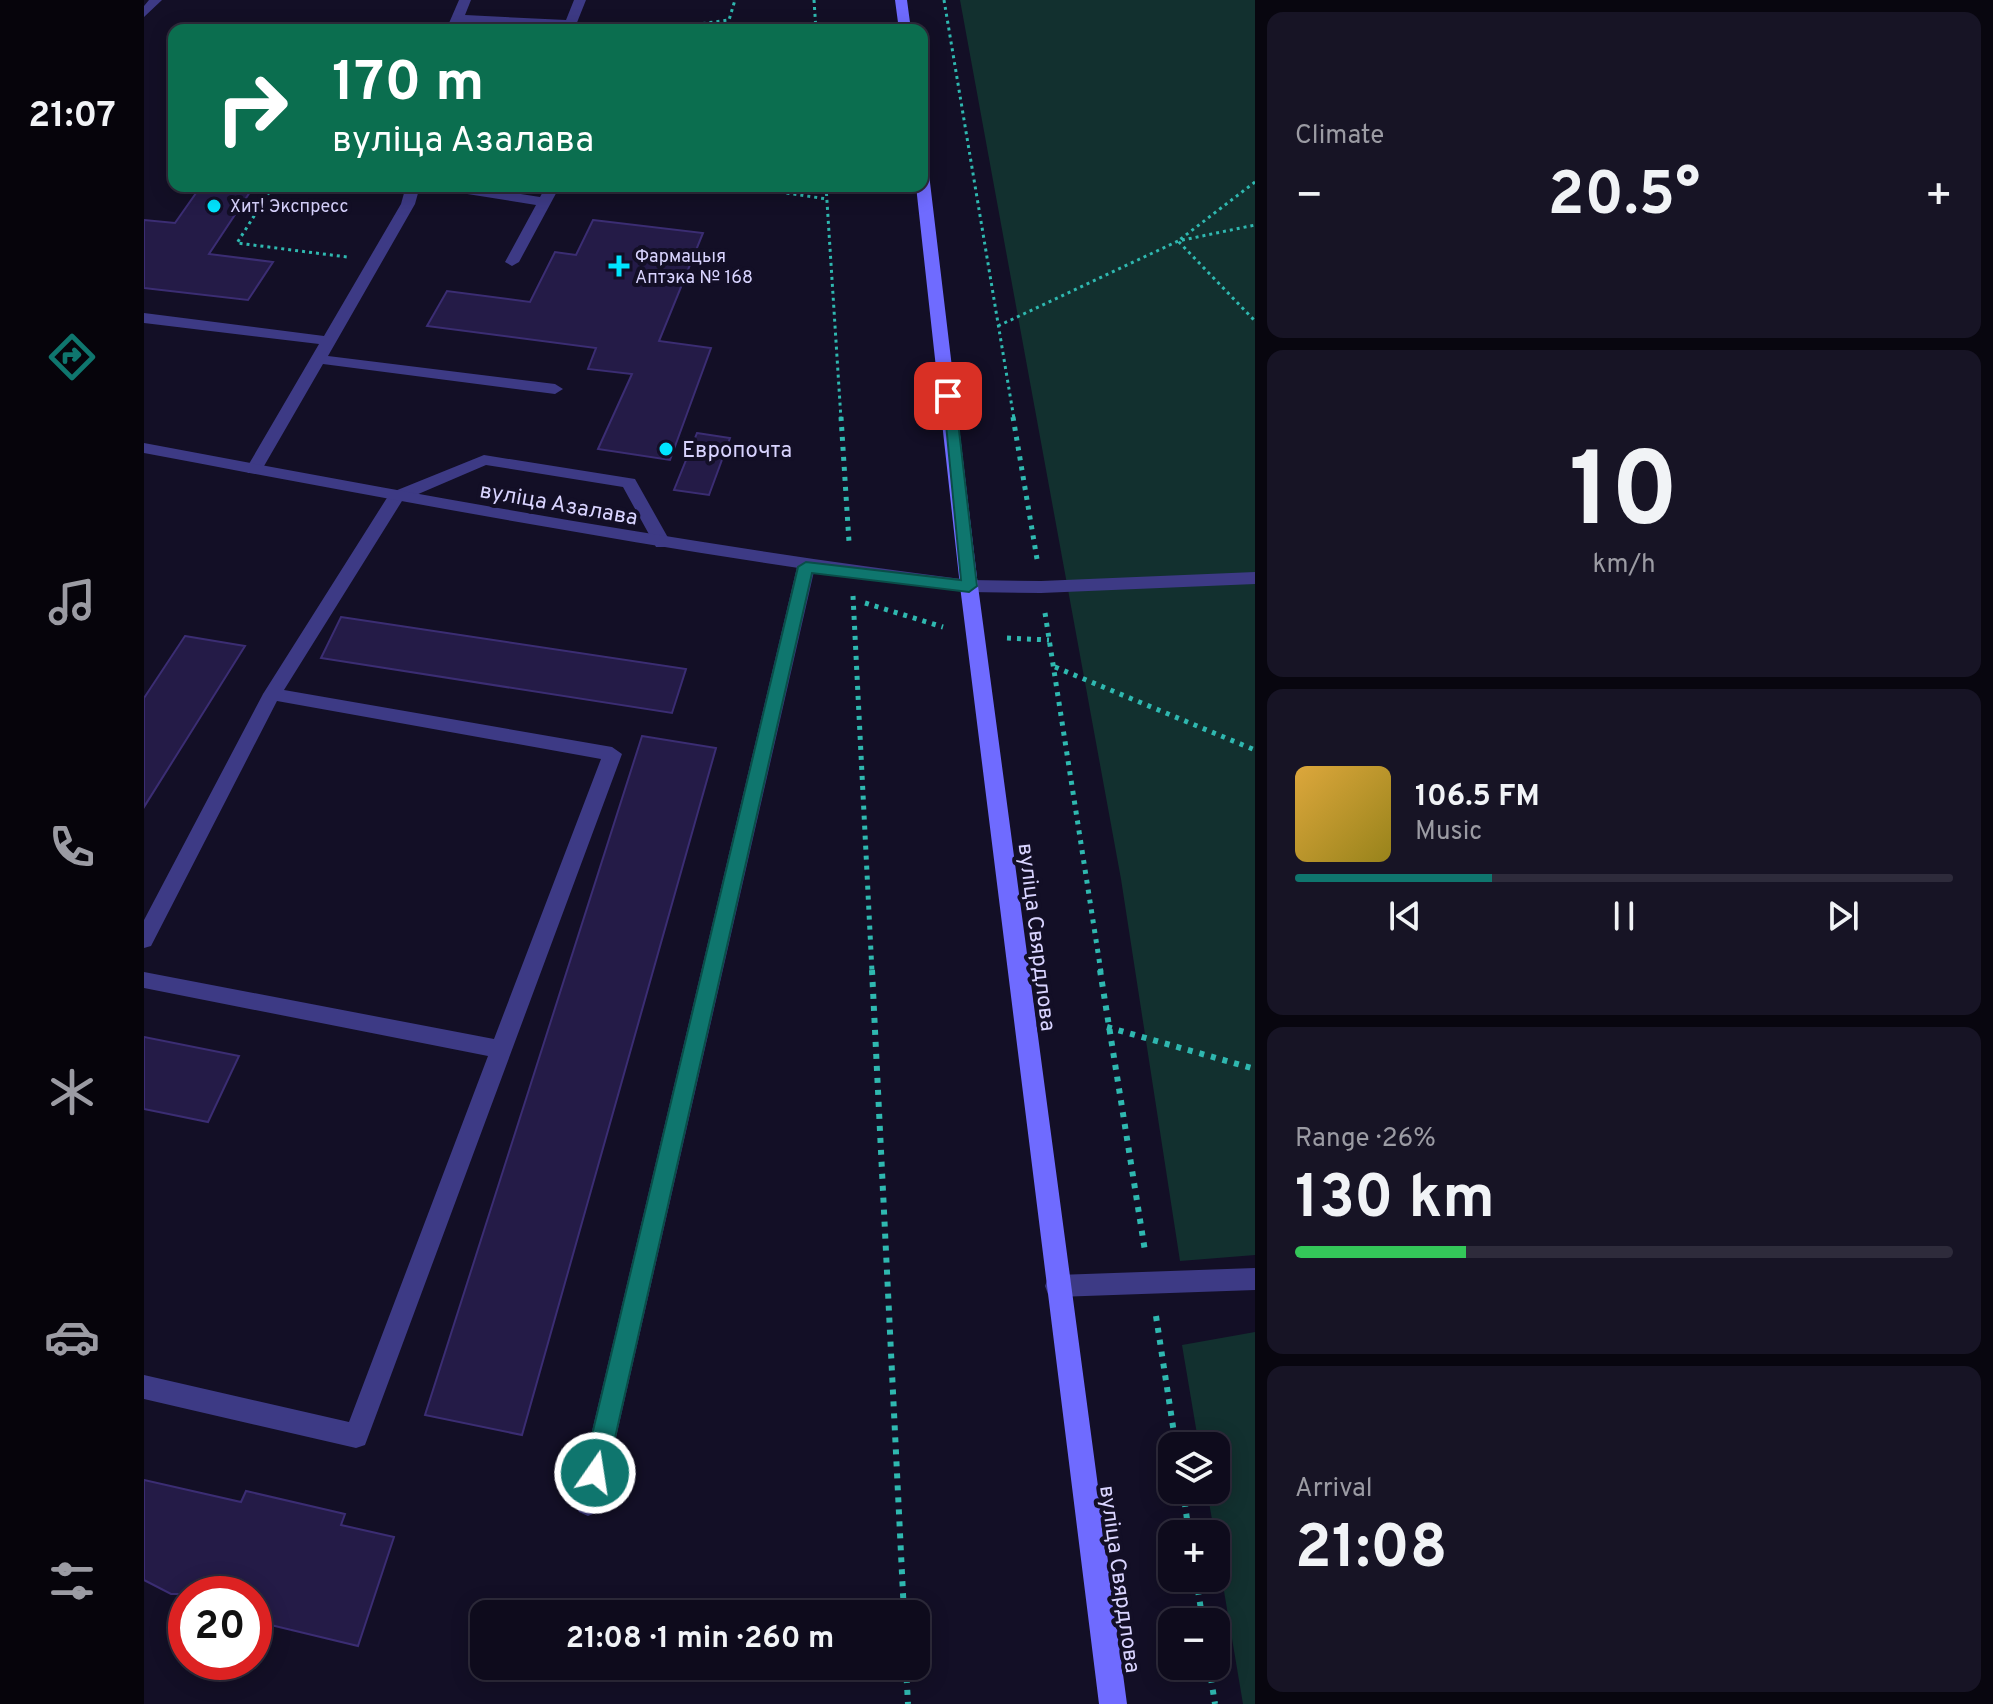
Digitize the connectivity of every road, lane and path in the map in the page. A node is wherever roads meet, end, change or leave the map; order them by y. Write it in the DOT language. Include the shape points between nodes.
graph roads {
  1 [pos="156,0"];
  2 [pos="465,0"];
  3 [pos="580,0"];
  4 [pos="735,0"];
  5 [pos="814,0"];
  6 [pos="901,0"];
  7 [pos="944,0"];
  8 [pos="144,13"];
  9 [pos="455,24"];
  10 [pos="570,24"];
  11 [pos="699,24"];
  12 [pos="816,24"];
  13 [pos="904,24"];
  14 [pos="1255,182"];
  15 [pos="269,192"];
  16 [pos="411,192"];
  17 [pos="481,192"];
  18 [pos="550,192"];
  19 [pos="779,192"];
  20 [pos="826,192"];
  21 [pos="924,192"];
  22 [pos="827,199"];
  23 [pos="545,202"];
  24 [pos="1255,225"];
  25 [pos="1178,241"];
  26 [pos="375,260"];
  27 [pos="512,262"];
  28 [pos="144,318"];
  29 [pos="1255,321"];
  30 [pos="998,326"];
  31 [pos="328,341"];
  32 [pos="317,359"];
  33 [pos="555,389"];
  34 [pos="144,448"];
  35 [pos="254,469"];
  36 [pos="396,497"];
  37 [pos="662,543"];
  38 [pos="806,567"];
  39 [pos="851,572"];
  40 [pos="1255,578"];
  41 [pos="969,586"];
  42 [pos="1041,587"];
  43 [pos="976,637"];
  44 [pos="1050,640"];
  45 [pos="1054,666"];
  46 [pos="272,694"];
  47 [pos="1255,750"];
  48 [pos="144,940"];
  49 [pos="144,980"];
  50 [pos="1107,1027"];
  51 [pos="502,1050"];
  52 [pos="1255,1069"];
  53 [pos="1255,1279"];
  54 [pos="1150,1282"];
  55 [pos="1057,1286"];
  56 [pos="144,1387"];
  57 [pos="1174,1432"];
  58 [pos="588,1503"];
  59 [pos="903,1600"];
  60 [pos="907,1680"];
  61 [pos="1211,1680"];
  62 [pos="908,1704"];
  63 [pos="1113,1704"];
  64 [pos="1215,1704"];
  1 -- 8 [label="street"];
  2 -- 9 [label="street"];
  3 -- 10 [label="street"];
  4 -- 11 [label="path" via="729,20"];
  5 -- 12 [label="path"];
  6 -- 13 [label="main road"];
  7 -- 30 [label="path"];
  14 -- 25 [label="path"];
  15 -- 26 [label="path" via="237,243"];
  16 -- 26 [label="street"];
  17 -- 23 [label="street"];
  18 -- 23 [label="street"];
  19 -- 22 [label="path"];
  20 -- 22 [label="path"];
  21 -- 41 [label="main road, вуліца Свярдлова"];
  22 -- 39 [label="path"];
  23 -- 27 [label="street"];
  24 -- 25 [label="path"];
  25 -- 29 [label="path"];
  25 -- 30 [label="path"];
  26 -- 31 [label="street"];
  28 -- 31 [label="street"];
  30 -- 42 [label="path"];
  31 -- 32 [label="street"];
  32 -- 33 [label="street"];
  32 -- 35 [label="street"];
  34 -- 35 [label="street, вуліца Азалава"];
  35 -- 36 [label="street, вуліца Азалава"];
  36 -- 37 [label="street, вуліца Азалава"];
  36 -- 37 [label="street" via="484,460 629,483"];
  36 -- 46 [label="street"];
  37 -- 38 [label="street, вуліца Азалава"];
  38 -- 39 [label="street, вуліца Азалава"];
  38 -- 58 [label="street"];
  39 -- 41 [label="street, вуліца Азалава"];
  39 -- 59 [label="path"];
  40 -- 42 [label="street, вуліца Азалава"];
  41 -- 42 [label="street, вуліца Азалава"];
  41 -- 43 [label="main road, вуліца Свярдлова"];
  42 -- 44 [label="path"];
  43 -- 44 [label="path"];
  43 -- 55 [label="main road, вуліца Свярдлова"];
  44 -- 45 [label="path"];
  45 -- 47 [label="path"];
  45 -- 50 [label="path"];
  46 -- 48 [label="street"];
  46 -- 51 [label="street" via="612,754"];
  49 -- 51 [label="street"];
  50 -- 52 [label="path"];
  50 -- 54 [label="path"];
  51 -- 56 [label="street" via="356,1436"];
  53 -- 54 [label="street"];
  54 -- 55 [label="street"];
  54 -- 57 [label="path"];
  55 -- 63 [label="main road, вуліца Свярдлова"];
  60 -- 62 [label="path"];
  61 -- 64 [label="path"];
}
